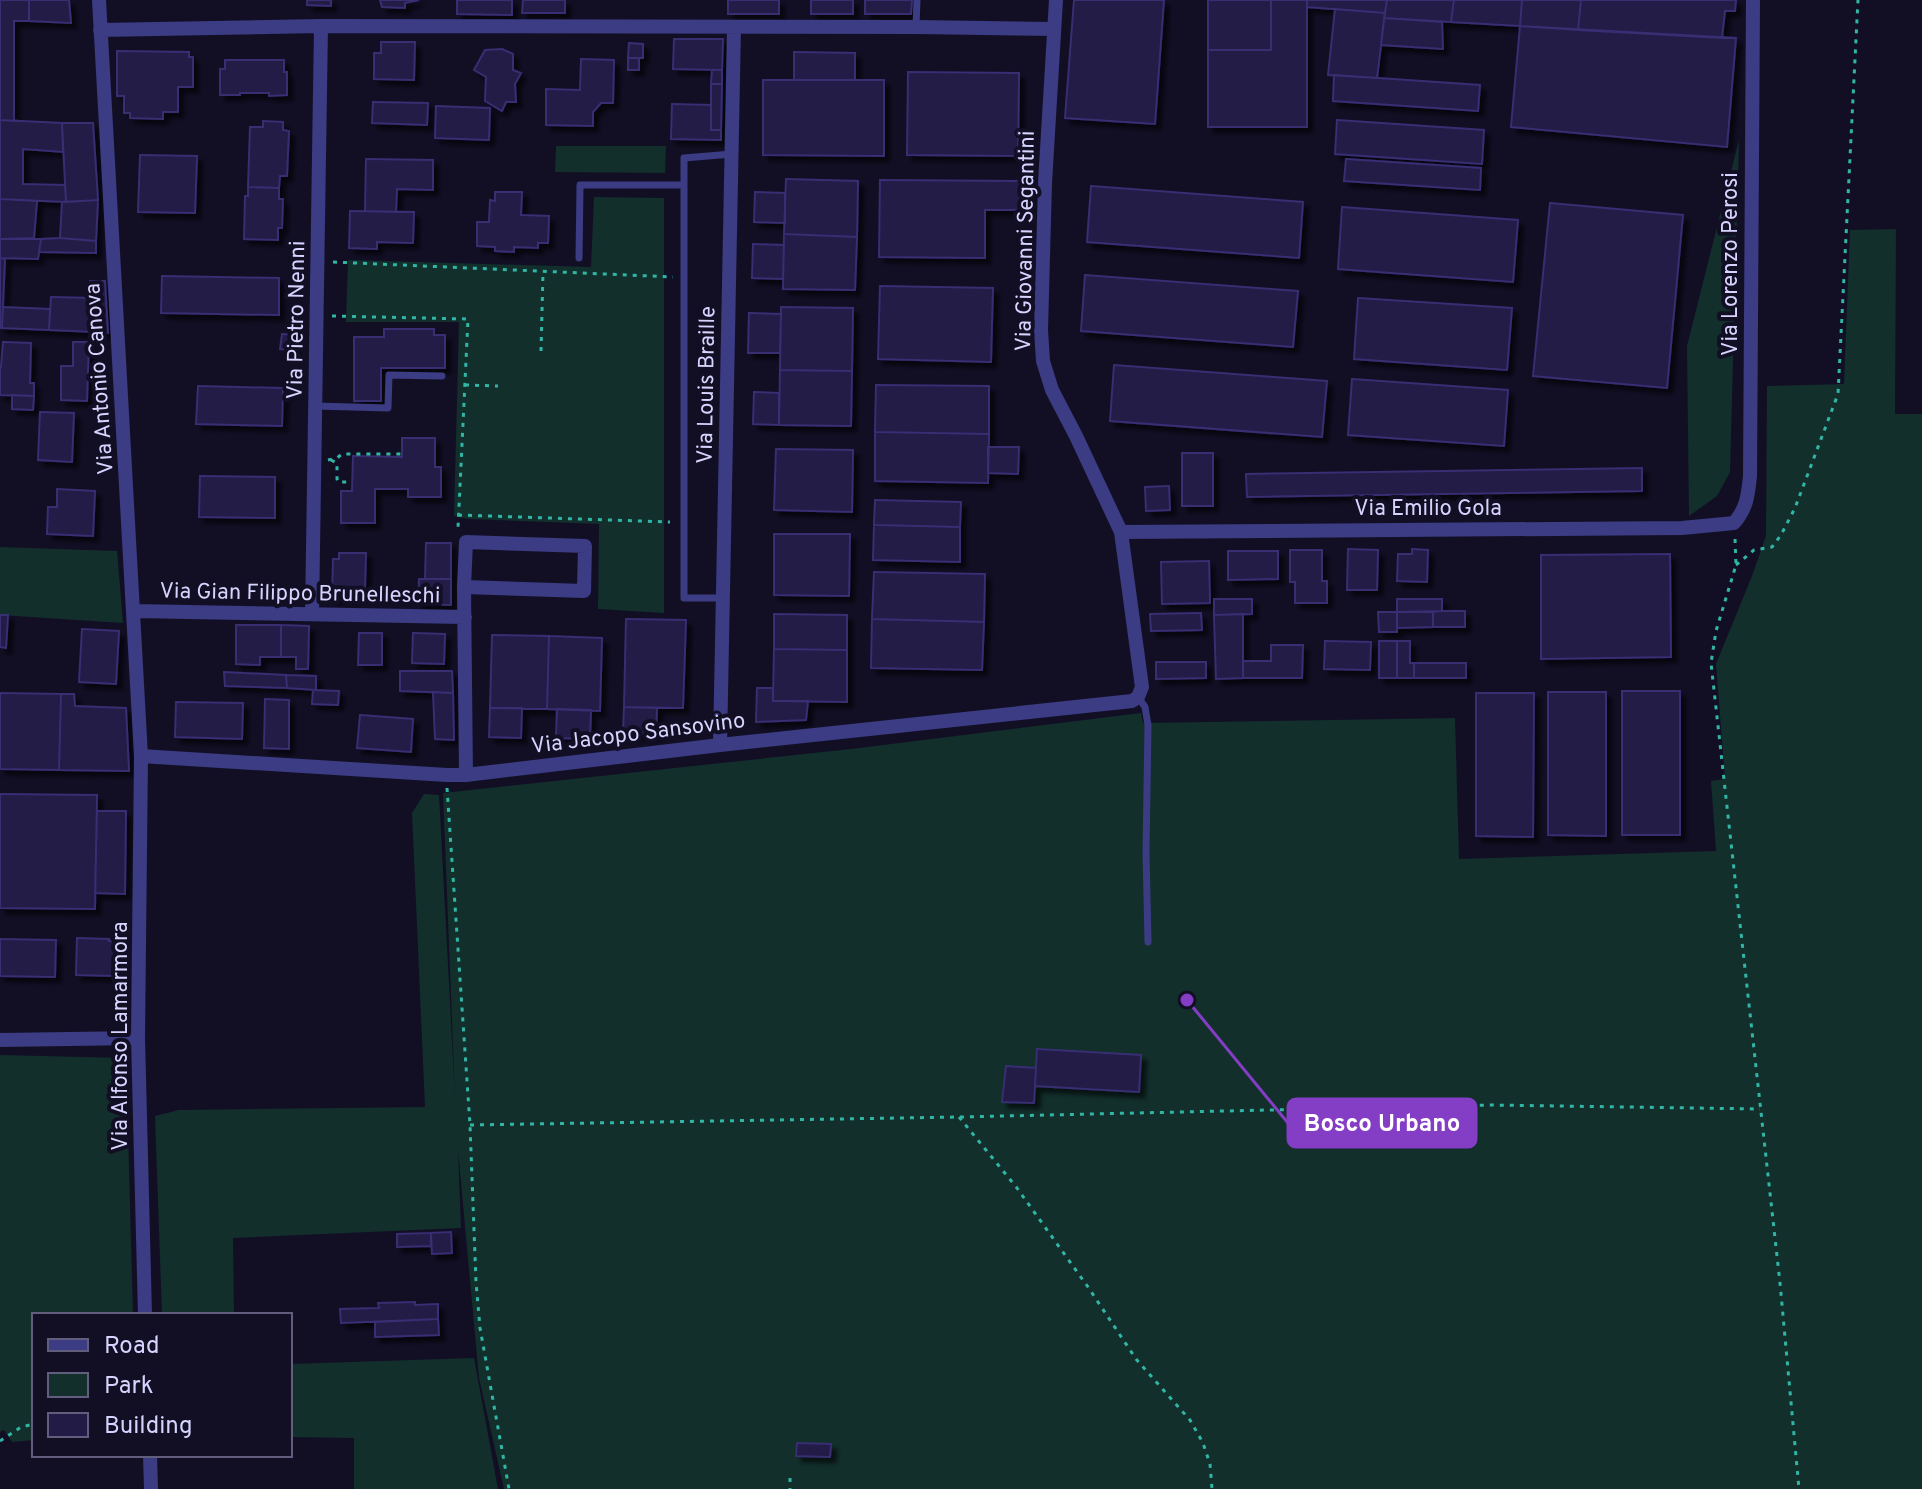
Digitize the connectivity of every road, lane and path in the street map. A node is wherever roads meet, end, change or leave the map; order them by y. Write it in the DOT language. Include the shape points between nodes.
graph roads {
  1 [pos="99,0"];
  2 [pos="917,0"];
  3 [pos="1056,0"];
  4 [pos="1753,0"];
  5 [pos="1858,0"];
  6 [pos="321,26"];
  7 [pos="734,27"];
  8 [pos="916,27"];
  9 [pos="1054,29"];
  10 [pos="100,30"];
  11 [pos="732,154"];
  12 [pos="684,185"];
  13 [pos="579,258"];
  14 [pos="318,262"];
  15 [pos="543,272"];
  16 [pos="684,278"];
  17 [pos="331,327"];
  18 [pos="541,351"];
  19 [pos="442,376"];
  20 [pos="465,385"];
  21 [pos="498,386"];
  22 [pos="315,406"];
  23 [pos="402,454"];
  24 [pos="352,482"];
  25 [pos="458,515"];
  26 [pos="684,523"];
  27 [pos="1734,523"];
  28 [pos="458,530"];
  29 [pos="1121,532"];
  30 [pos="1736,565"];
  31 [pos="464,587"];
  32 [pos="723,598"];
  33 [pos="134,611"];
  34 [pos="312,614"];
  35 [pos="465,617"];
  36 [pos="1138,697"];
  37 [pos="720,745"];
  38 [pos="141,756"];
  39 [pos="447,775"];
  40 [pos="466,775"];
  41 [pos="1148,942"];
  42 [pos="138,1038"];
  43 [pos="0,1040"];
  44 [pos="1760,1109"];
  45 [pos="959,1117"];
  46 [pos="470,1125"];
  47 [pos="145,1313"];
  48 [pos="32,1424"];
  49 [pos="0,1441"];
  50 [pos="150,1457"];
  51 [pos="790,1478"];
  52 [pos="151,1489"];
  53 [pos="509,1489"];
  54 [pos="790,1489"];
  55 [pos="1212,1489"];
  56 [pos="1799,1489"];
  1 -- 10 [label="street, Via Antonio Canova"];
  2 -- 8 [label="lane"];
  3 -- 9 [label="street, Via Giovanni Segantini"];
  4 -- 27 [label="street, Via Lorenzo Perosi" via="1750,476 1748,499"];
  5 -- 30 [label="path" via="1838,394 1781,535 1772,547 1754,550"];
  6 -- 7 [label="street"];
  6 -- 10 [label="street"];
  6 -- 14 [label="street, Via Pietro Nenni"];
  7 -- 8 [label="street"];
  7 -- 11 [label="street, Via Louis Braille"];
  8 -- 9 [label="street"];
  9 -- 29 [label="street, Via Giovanni Segantini" via="1043,361"];
  10 -- 33 [label="street, Via Antonio Canova"];
  11 -- 12 [label="lane" via="684,158"];
  11 -- 32 [label="street, Via Louis Braille"];
  12 -- 13 [label="lane" via="580,185"];
  12 -- 16 [label="lane"];
  14 -- 15 [label="path"];
  14 -- 22 [label="street, Via Pietro Nenni"];
  15 -- 16 [label="path"];
  15 -- 18 [label="path"];
  16 -- 26 [label="lane"];
  17 -- 20 [label="path" via="331,316 468,319"];
  19 -- 22 [label="lane" via="389,375 388,408"];
  20 -- 21 [label="path"];
  20 -- 25 [label="path"];
  22 -- 34 [label="street, Via Pietro Nenni"];
  23 -- 24 [label="path" via="342,454 330,460 337,463 338,482"];
  25 -- 26 [label="path"];
  25 -- 28 [label="path"];
  26 -- 32 [label="lane" via="684,598"];
  27 -- 29 [label="street, Via Emilio Gola" via="1682,528"];
  27 -- 30 [label="path"];
  29 -- 36 [label="street, Via Giovanni Segantini" via="1142,687"];
  30 -- 44 [label="path" via="1711,663"];
  31 -- 31 [label="street" via="466,542 585,546 584,591"];
  31 -- 35 [label="street"];
  32 -- 37 [label="street, Via Louis Braille"];
  33 -- 34 [label="street, Via Gian Filippo Brunelleschi"];
  33 -- 38 [label="street, Via Antonio Canova"];
  34 -- 35 [label="street, Via Gian Filippo Brunelleschi"];
  35 -- 40 [label="street"];
  36 -- 37 [label="street, Via Jacopo Sansovino"];
  36 -- 41 [label="lane, Via Giovanni Segantini" via="1148,725"];
  37 -- 40 [label="street, Via Jacopo Sansovino"];
  38 -- 39 [label="street, Via Jacopo Sansovino"];
  38 -- 42 [label="street, Via Alfonso Lamarmora"];
  39 -- 40 [label="street, Via Jacopo Sansovino"];
  39 -- 46 [label="path"];
  42 -- 43 [label="street"];
  42 -- 47 [label="street, Via Alfonso Lamarmora"];
  44 -- 45 [label="path" via="1491,1105"];
  44 -- 56 [label="path"];
  45 -- 46 [label="path"];
  45 -- 55 [label="path" via="1017,1188 1136,1359 1190,1420 1210,1464"];
  46 -- 53 [label="path" via="480,1328"];
  48 -- 49 [label="path"];
  50 -- 52 [label="street"];
  51 -- 54 [label="path"];
}
